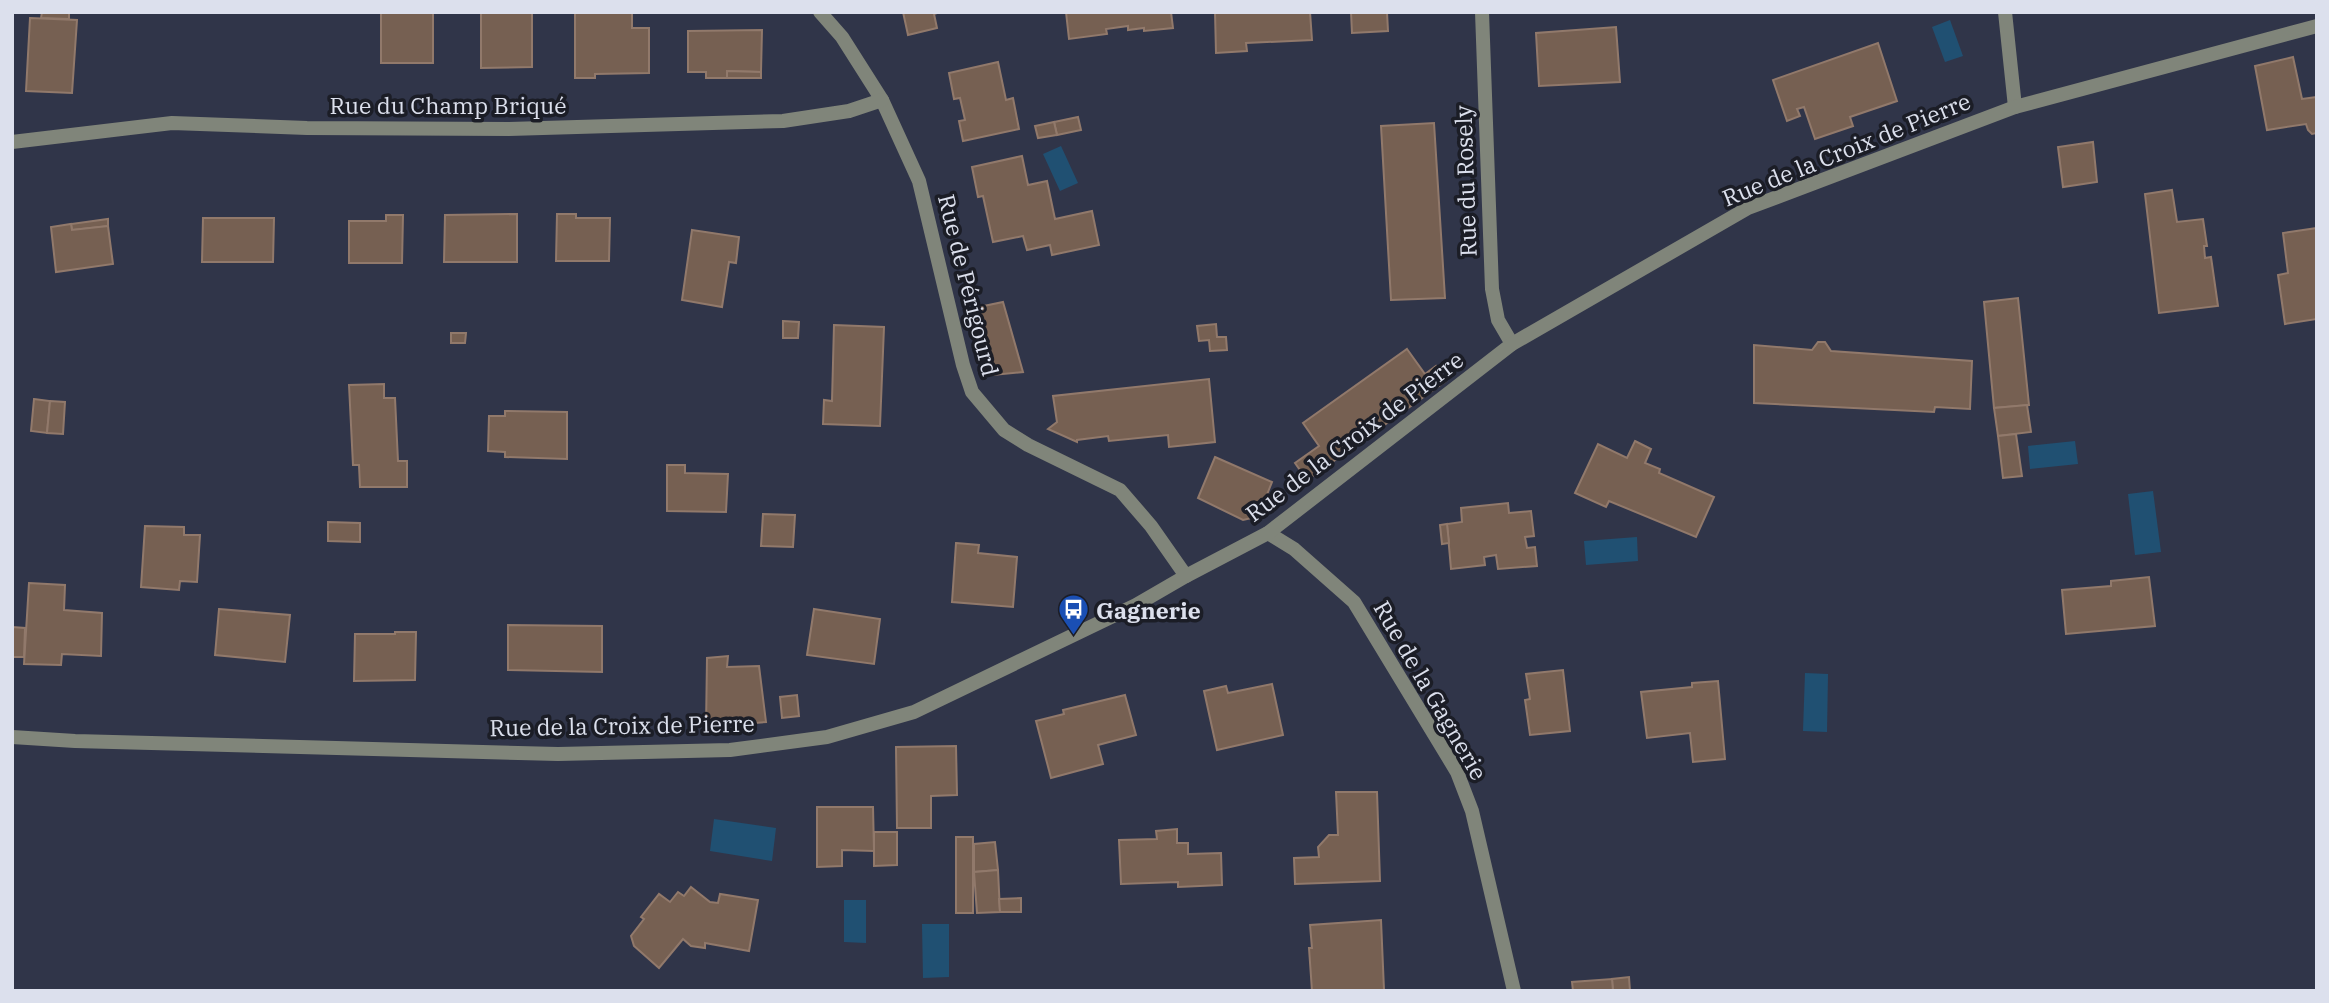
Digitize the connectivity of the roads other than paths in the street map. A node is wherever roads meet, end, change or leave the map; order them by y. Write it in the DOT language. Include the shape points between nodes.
graph roads {
  1 [pos="820,12"];
  2 [pos="1482,12"];
  3 [pos="2005,12"];
  4 [pos="2317,26"];
  5 [pos="882,100"];
  6 [pos="2015,107"];
  7 [pos="12,142"];
  8 [pos="1512,344"];
  9 [pos="1268,533"];
  10 [pos="1186,576"];
  11 [pos="12,737"];
  12 [pos="1514,991"];
  1 -- 5 [label="street, Rue de Périgourd" via="842,37"];
  2 -- 8 [label="street, Rue du Rosely" via="1492,289 1498,320"];
  3 -- 6 [label="street"];
  4 -- 6 [label="street, Rue de la Croix de Pierre"];
  5 -- 7 [label="street, Rue du Champ Briqué" via="849,111 783,121 509,129 172,123"];
  5 -- 10 [label="street, Rue de Périgourd" via="919,181 972,392 1004,430 1120,490"];
  6 -- 8 [label="street, Rue de la Croix de Pierre" via="1748,208"];
  8 -- 9 [label="street, Rue de la Croix de Pierre"];
  9 -- 10 [label="street, Rue de la Croix de Pierre"];
  9 -- 12 [label="street, Rue de la Gagnerie" via="1354,602 1457,772 1472,811"];
  10 -- 11 [label="street, Rue de la Croix de Pierre" via="1136,605 914,712 827,737 730,750 558,754"];
}
